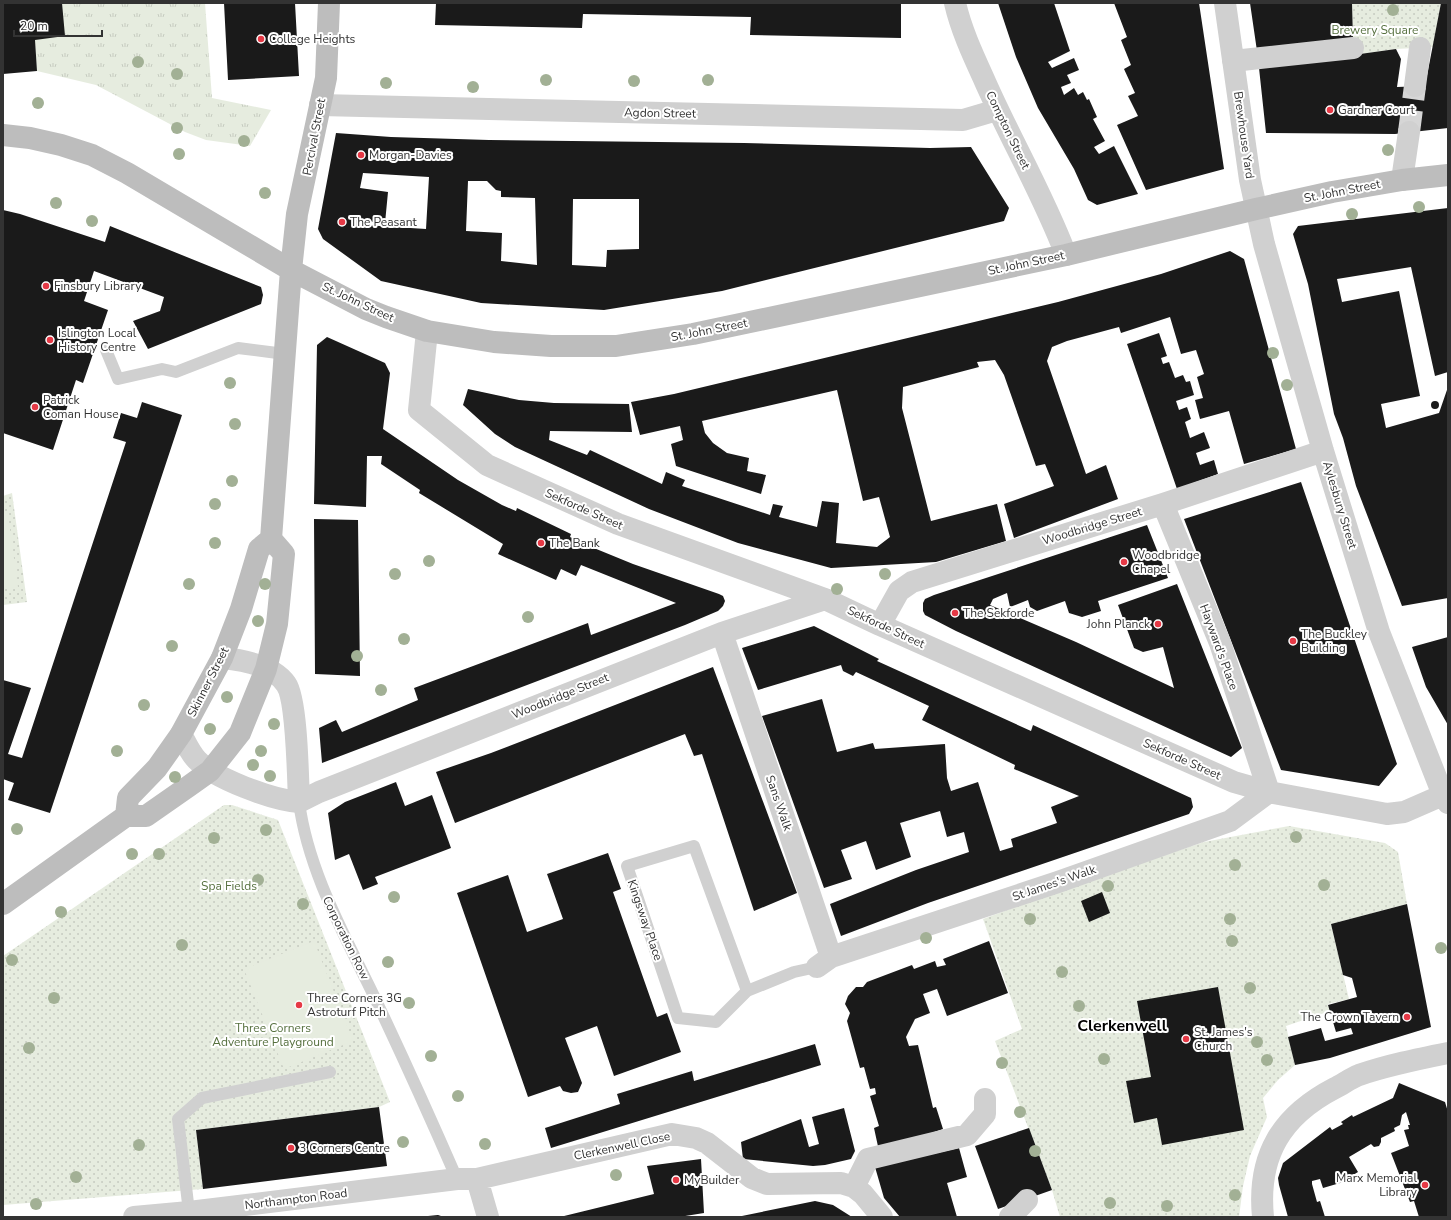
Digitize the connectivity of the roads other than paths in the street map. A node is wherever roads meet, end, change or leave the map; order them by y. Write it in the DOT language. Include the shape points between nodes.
graph roads {
  1 [pos="329,3"];
  2 [pos="955,3"];
  3 [pos="1225,3"];
  4 [pos="1353,48"];
  5 [pos="1420,48"];
  6 [pos="1233,60"];
  7 [pos="1415,86"];
  8 [pos="320,105"];
  9 [pos="997,110"];
  10 [pos="1408,132"];
  11 [pos="3,135"];
  12 [pos="1448,175"];
  13 [pos="1402,180"];
  14 [pos="1256,209"];
  15 [pos="1066,255"];
  16 [pos="291,270"];
  17 [pos="427,331"];
  18 [pos="106,350"];
  19 [pos="285,354"];
  20 [pos="1323,451"];
  21 [pos="1163,504"];
  22 [pos="271,539"];
  23 [pos="825,599"];
  24 [pos="880,625"];
  25 [pos="722,633"];
  26 [pos="222,658"];
  27 [pos="266,669"];
  28 [pos="181,734"];
  29 [pos="210,771"];
  30 [pos="1269,792"];
  31 [pos="1445,799"];
  32 [pos="299,802"];
  33 [pos="126,816"];
  34 [pos="3,904"];
  35 [pos="824,962"];
  36 [pos="747,991"];
  37 [pos="1448,1053"];
  38 [pos="330,1072"];
  39 [pos="985,1099"];
  40 [pos="467,1179"];
  41 [pos="854,1187"];
  42 [pos="1027,1200"];
  43 [pos="189,1212"];
  44 [pos="134,1217"];
  45 [pos="488,1217"];
  46 [pos="882,1217"];
  47 [pos="1010,1217"];
  48 [pos="1263,1217"];
  1 -- 8 [label="main road, Percival Street" via="326,78"];
  2 -- 9 [label="street, Compton Street" via="961,28"];
  3 -- 6 [label="street, Brewhouse Yard"];
  4 -- 6 [label="street"];
  5 -- 7 [label="street"];
  6 -- 14 [label="street, Brewhouse Yard"];
  8 -- 9 [label="street, Agdon Street" via="964,120"];
  8 -- 16 [label="main road, Percival Street" via="297,214"];
  9 -- 15 [label="street, Compton Street" via="1057,230"];
  10 -- 13 [label="street"];
  11 -- 16 [label="main road, St. John Street" via="30,138 92,155"];
  12 -- 13 [label="main road, St. John Street"];
  13 -- 14 [label="main road, St. John Street"];
  14 -- 15 [label="main road, St. John Street"];
  14 -- 20 [label="street, Aylesbury Street"];
  15 -- 17 [label="main road, St. John Street" via="693,334 616,346 551,346 494,342"];
  16 -- 17 [label="main road, St. John Street" via="366,308"];
  16 -- 19 [label="main road"];
  17 -- 23 [label="street, Sekforde Street" via="419,410 487,465 618,524"];
  18 -- 19 [label="lane" via="118,379 162,369 176,372 238,348"];
  19 -- 22 [label="main road"];
  20 -- 21 [label="street, Woodbridge Street"];
  20 -- 31 [label="street, Aylesbury Street" via="1379,632"];
  21 -- 24 [label="street, Woodbridge Street" via="912,582 898,591"];
  21 -- 30 [label="street, Hayward's Place" via="1220,643"];
  22 -- 26 [label="main road, Skinner Street" via="259,549 241,609"];
  22 -- 27 [label="main road" via="284,554 278,618"];
  23 -- 24 [label="street, Sekforde Street"];
  23 -- 25 [label="street, Woodbridge Street"];
  24 -- 30 [label="street, Sekforde Street" via="1234,782"];
  25 -- 32 [label="street, Woodbridge Street"];
  25 -- 35 [label="street, Sans Walk"];
  26 -- 27 [label="street" via="237,659"];
  26 -- 28 [label="main road, Skinner Street"];
  27 -- 29 [label="main road" via="240,733"];
  27 -- 32 [label="street" via="279,676 290,692"];
  28 -- 29 [label="street" via="194,757"];
  28 -- 33 [label="main road, Skinner Street" via="157,768 128,798"];
  29 -- 32 [label="street" via="283,800"];
  29 -- 33 [label="main road" via="146,816"];
  30 -- 31 [label="street, Sekforde Street" via="1388,814 1404,812"];
  30 -- 35 [label="street, St James's Walk" via="1230,821"];
  32 -- 40 [label="lane, Corporation Row" via="302,822 323,891 425,1103"];
  33 -- 34 [label="main road"];
  35 -- 36 [label="lane, Kingsway Place"];
  36 -- 36 [label="lane, Kingsway Place" via="716,1022 678,1018 627,866 694,846"];
  37 -- 48 [label="street" via="1358,1075 1303,1107 1284,1128 1266,1165 1263,1180"];
  38 -- 43 [label="lane" via="202,1098 178,1119"];
  39 -- 41 [label="street" via="985,1114 967,1135 868,1159"];
  40 -- 41 [label="street, Clerkenwell Close" via="672,1134 696,1138 707,1143 752,1178 767,1184 841,1183"];
  40 -- 43 [label="street, Northampton Road"];
  40 -- 45 [label="street"];
  41 -- 46 [label="street"];
  42 -- 47 [label="street"];
  43 -- 44 [label="street, Northampton Road"];
}
